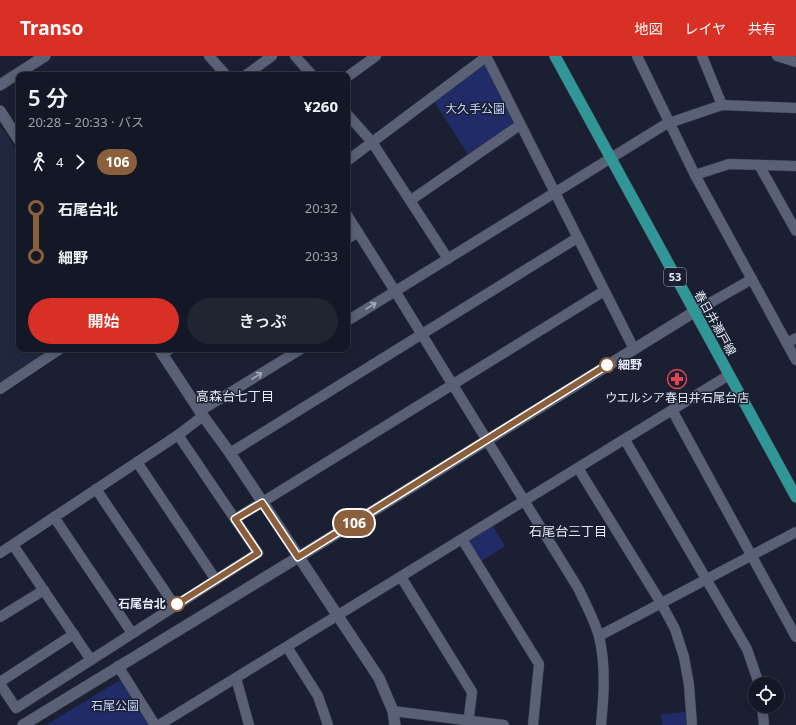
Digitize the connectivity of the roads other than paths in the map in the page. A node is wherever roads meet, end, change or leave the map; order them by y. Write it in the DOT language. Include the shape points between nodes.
graph roads {
  1 [pos="45,56"];
  2 [pos="209,56"];
  3 [pos="272,56"];
  4 [pos="295,56"];
  5 [pos="376,56"];
  6 [pos="555,56"];
  7 [pos="637,56"];
  8 [pos="702,56"];
  9 [pos="777,56"];
  10 [pos="486,57"];
  11 [pos="796,62"];
  12 [pos="20,72"];
  13 [pos="223,72"];
  14 [pos="250,72"];
  15 [pos="309,72"];
  16 [pos="16,75"];
  17 [pos="350,75"];
  18 [pos="0,85"];
  19 [pos="722,106"];
  20 [pos="796,108"];
  21 [pos="0,111"];
  22 [pos="350,117"];
  23 [pos="670,123"];
  24 [pos="520,125"];
  25 [pos="16,135"];
  26 [pos="372,142"];
  27 [pos="611,158"];
  28 [pos="350,159"];
  29 [pos="759,166"];
  30 [pos="796,166"];
  31 [pos="695,175"];
  32 [pos="555,193"];
  33 [pos="411,200"];
  34 [pos="350,220"];
  35 [pos="796,231"];
  36 [pos="358,232"];
  37 [pos="350,237"];
  38 [pos="577,238"];
  39 [pos="448,258"];
  40 [pos="752,279"];
  41 [pos="395,291"];
  42 [pos="604,291"];
  43 [pos="694,312"];
  44 [pos="350,319"];
  45 [pos="422,335"];
  46 [pos="791,340"];
  47 [pos="634,348"];
  48 [pos="56,352"];
  49 [pos="165,352"];
  50 [pos="296,352"];
  51 [pos="796,360"];
  52 [pos="729,375"];
  53 [pos="452,384"];
  54 [pos="0,389"];
  55 [pos="672,410"];
  56 [pos="202,414"];
  57 [pos="178,435"];
  58 [pos="487,440"];
  59 [pos="625,440"];
  60 [pos="230,453"];
  61 [pos="136,462"];
  62 [pos="578,468"];
  63 [pos="96,489"];
  64 [pos="796,497"];
  65 [pos="524,501"];
  66 [pos="262,503"];
  67 [pos="54,517"];
  68 [pos="235,519"];
  69 [pos="796,532"];
  70 [pos="462,539"];
  71 [pos="13,544"];
  72 [pos="0,553"];
  73 [pos="751,555"];
  74 [pos="298,557"];
  75 [pos="401,577"];
  76 [pos="706,579"];
  77 [pos="216,580"];
  78 [pos="44,590"];
  79 [pos="661,603"];
  80 [pos="175,606"];
  81 [pos="338,616"];
  82 [pos="0,617"];
  83 [pos="132,633"];
  84 [pos="74,634"];
  85 [pos="598,636"];
  86 [pos="796,637"];
  87 [pos="287,647"];
  88 [pos="91,660"];
  89 [pos="118,666"];
  90 [pos="757,677"];
  91 [pos="236,678"];
  92 [pos="0,683"];
  93 [pos="393,711"];
  94 [pos="763,713"];
  95 [pos="468,723"];
  96 [pos="23,725"];
  97 [pos="155,725"];
  98 [pos="159,725"];
  99 [pos="249,725"];
  100 [pos="328,725"];
  101 [pos="395,725"];
  102 [pos="504,725"];
  103 [pos="533,725"];
  104 [pos="601,725"];
  105 [pos="692,725"];
  106 [pos="764,725"];
  1 -- 12 [label="street"];
  2 -- 13 [label="street"];
  3 -- 14 [label="street"];
  4 -- 15 [label="street"];
  5 -- 17 [label="street"];
  6 -- 27 [label="main road, 春日井瀬戸線 / 53"];
  7 -- 23 [label="street"];
  8 -- 19 [label="street"];
  9 -- 11 [label="street"];
  10 -- 24 [label="street"];
  10 -- 26 [label="street"];
  16 -- 18 [label="street"];
  19 -- 20 [label="street"];
  19 -- 23 [label="street"];
  21 -- 25 [label="street"];
  22 -- 26 [label="street"];
  23 -- 27 [label="street"];
  23 -- 31 [label="street"];
  24 -- 32 [label="street"];
  24 -- 33 [label="street"];
  26 -- 28 [label="street"];
  26 -- 33 [label="street"];
  27 -- 32 [label="street"];
  27 -- 43 [label="main road, 春日井瀬戸線 / 53"];
  29 -- 30 [label="street"];
  29 -- 31 [label="street" via="729,164"];
  29 -- 35 [label="street"];
  31 -- 40 [label="street"];
  32 -- 38 [label="street"];
  32 -- 39 [label="street"];
  33 -- 39 [label="street"];
  34 -- 36 [label="street"];
  36 -- 37 [label="street"];
  36 -- 41 [label="street"];
  38 -- 42 [label="street"];
  38 -- 45 [label="street"];
  39 -- 41 [label="street"];
  40 -- 43 [label="street"];
  40 -- 46 [label="street"];
  44 -- 41 [label="street, one-way"];
  41 -- 45 [label="street"];
  42 -- 47 [label="street"];
  42 -- 53 [label="street"];
  43 -- 47 [label="street"];
  43 -- 52 [label="main road, 春日井瀬戸線 / 53"];
  45 -- 53 [label="street"];
  45 -- 60 [label="street"];
  46 -- 51 [label="street"];
  47 -- 58 [label="street"];
  48 -- 54 [label="street"];
  49 -- 56 [label="street"];
  56 -- 50 [label="street, one-way"];
  52 -- 55 [label="street"];
  52 -- 64 [label="main road, 春日井瀬戸線 / 53"];
  53 -- 58 [label="street"];
  53 -- 66 [label="street"];
  55 -- 59 [label="street"];
  55 -- 73 [label="street"];
  56 -- 57 [label="street"];
  56 -- 60 [label="street"];
  57 -- 61 [label="street"];
  57 -- 68 [label="street"];
  58 -- 65 [label="street"];
  58 -- 74 [label="street"];
  59 -- 62 [label="street"];
  59 -- 76 [label="street"];
  60 -- 66 [label="street"];
  61 -- 63 [label="street"];
  61 -- 77 [label="street"];
  62 -- 65 [label="street"];
  62 -- 79 [label="street"];
  63 -- 67 [label="street"];
  63 -- 80 [label="street"];
  65 -- 70 [label="street"];
  65 -- 85 [label="street" via="578,588"];
  66 -- 68 [label="street"];
  66 -- 74 [label="street"];
  67 -- 71 [label="street"];
  67 -- 83 [label="street"];
  68 -- 77 [label="street" via="258,553"];
  69 -- 73 [label="street"];
  70 -- 75 [label="street"];
  70 -- 103 [label="street" via="538,664"];
  71 -- 72 [label="street"];
  71 -- 78 [label="street"];
  73 -- 76 [label="street"];
  73 -- 86 [label="street"];
  74 -- 81 [label="street"];
  74 -- 89 [label="street"];
  75 -- 81 [label="street"];
  75 -- 95 [label="street" via="472,692"];
  76 -- 79 [label="street"];
  76 -- 90 [label="street" via="747,649"];
  77 -- 80 [label="street"];
  78 -- 82 [label="street"];
  78 -- 84 [label="street"];
  79 -- 85 [label="street"];
  79 -- 105 [label="street" via="675,629 684,657"];
  80 -- 83 [label="street"];
  81 -- 87 [label="street"];
  81 -- 93 [label="street" via="379,678"];
  83 -- 88 [label="street"];
  84 -- 88 [label="street"];
  84 -- 92 [label="street"];
  85 -- 104 [label="street" via="604,689"];
  87 -- 91 [label="street"];
  87 -- 100 [label="street" via="318,696"];
  88 -- 92 [label="street" via="16,708"];
  89 -- 96 [label="street"];
  89 -- 97 [label="street"];
  91 -- 98 [label="street"];
  91 -- 99 [label="street"];
  93 -- 95 [label="street"];
  93 -- 101 [label="street"];
  94 -- 106 [label="street"];
  95 -- 102 [label="street"];
}
